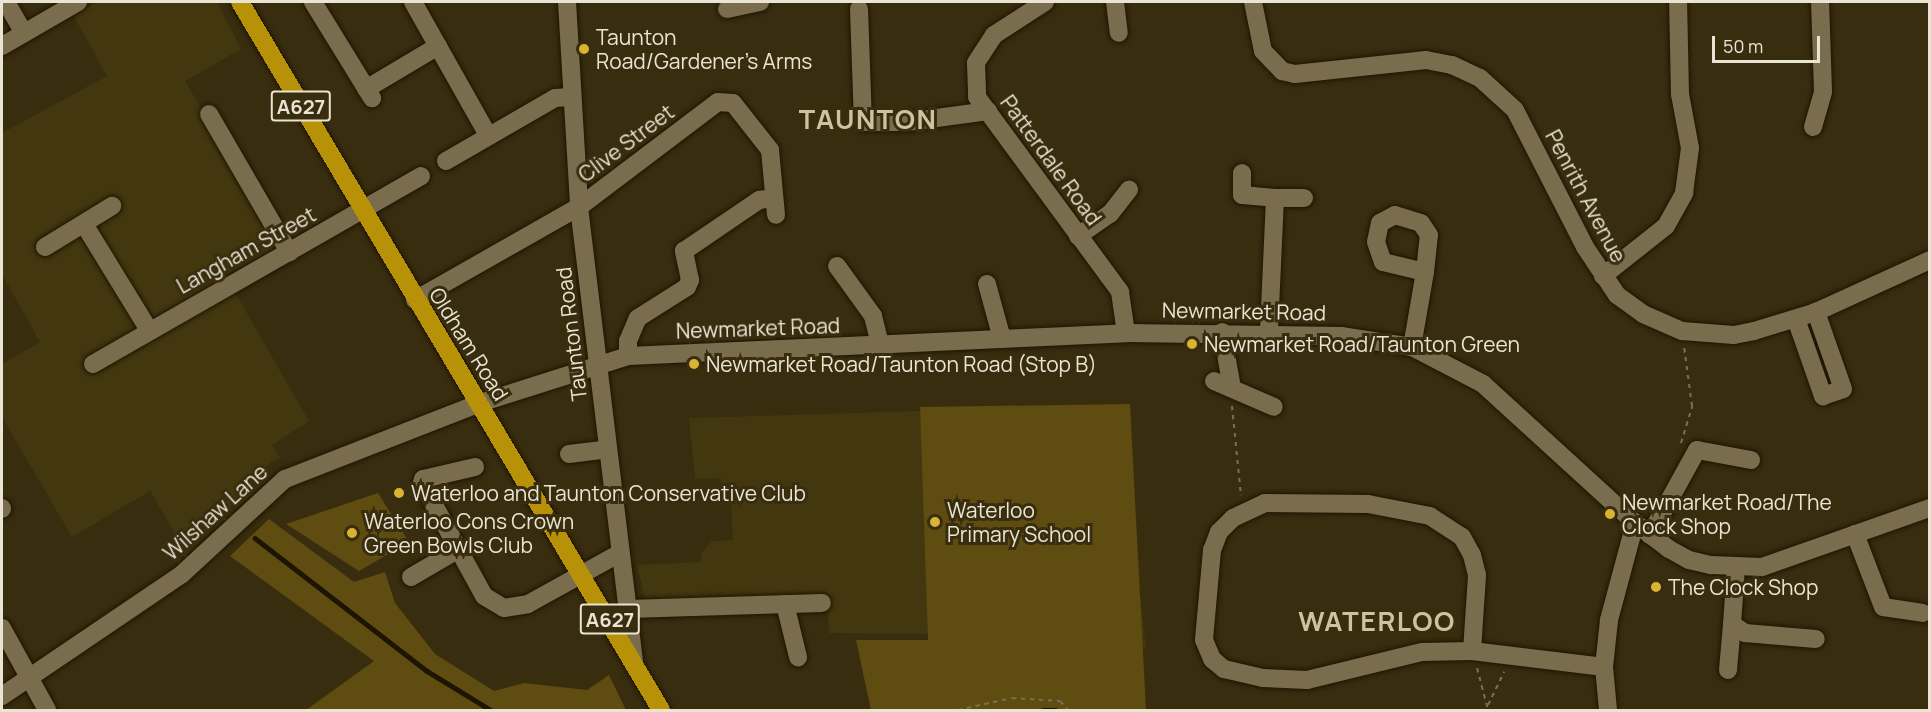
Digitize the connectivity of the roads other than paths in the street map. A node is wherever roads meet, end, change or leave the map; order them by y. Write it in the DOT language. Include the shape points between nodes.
graph roads {
  1 [pos="6,2"];
  2 [pos="78,2"];
  3 [pos="240,2"];
  4 [pos="313,2"];
  5 [pos="413,2"];
  6 [pos="567,2"];
  7 [pos="760,2"];
  8 [pos="1045,2"];
  9 [pos="1115,2"];
  10 [pos="1253,2"];
  11 [pos="1678,2"];
  12 [pos="1820,2"];
  13 [pos="728,9"];
  14 [pos="859,9"];
  15 [pos="24,33"];
  16 [pos="1119,33"];
  17 [pos="2,46"];
  18 [pos="438,46"];
  19 [pos="570,97"];
  20 [pos="988,111"];
  21 [pos="209,114"];
  22 [pos="1813,128"];
  23 [pos="488,135"];
  24 [pos="446,161"];
  25 [pos="1242,173"];
  26 [pos="421,176"];
  27 [pos="1129,190"];
  28 [pos="1275,198"];
  29 [pos="1304,198"];
  30 [pos="111,206"];
  31 [pos="579,207"];
  32 [pos="363,210"];
  33 [pos="84,224"];
  34 [pos="1078,236"];
  35 [pos="45,247"];
  36 [pos="289,252"];
  37 [pos="1929,260"];
  38 [pos="837,266"];
  39 [pos="1425,272"];
  40 [pos="1603,276"];
  41 [pos="987,284"];
  42 [pos="415,300"];
  43 [pos="1816,312"];
  44 [pos="1796,319"];
  45 [pos="149,330"];
  46 [pos="1222,332"];
  47 [pos="1269,332"];
  48 [pos="1126,333"];
  49 [pos="1002,339"];
  50 [pos="880,345"];
  51 [pos="1412,346"];
  52 [pos="628,356"];
  53 [pos="93,364"];
  54 [pos="597,367"];
  55 [pos="1214,381"];
  56 [pos="1232,388"];
  57 [pos="480,403"];
  58 [pos="1274,407"];
  59 [pos="607,449"];
  60 [pos="569,454"];
  61 [pos="1751,460"];
  62 [pos="475,467"];
  63 [pos="1929,508"];
  64 [pos="1635,522"];
  65 [pos="1855,534"];
  66 [pos="1650,535"];
  67 [pos="457,550"];
  68 [pos="620,553"];
  69 [pos="1736,567"];
  70 [pos="582,572"];
  71 [pos="411,577"];
  72 [pos="822,603"];
  73 [pos="785,604"];
  74 [pos="628,609"];
  75 [pos="1923,613"];
  76 [pos="1732,624"];
  77 [pos="2,628"];
  78 [pos="1816,639"];
  79 [pos="1472,651"];
  80 [pos="798,657"];
  81 [pos="634,661"];
  82 [pos="1605,668"];
  83 [pos="1728,670"];
  84 [pos="28,677"];
  85 [pos="2,696"];
  86 [pos="47,711"];
  87 [pos="661,711"];
  88 [pos="1608,711"];
  1 -- 15 [label="street"];
  2 -- 15 [label="street"];
  3 -- 32 [label="highway, Oldham Road / A627"];
  4 -- 18 [label="street" via="369,93"];
  5 -- 18 [label="street"];
  6 -- 19 [label="street, Taunton Road"];
  7 -- 13 [label="street"];
  8 -- 20 [label="street, Patterdale Road" via="994,35 976,63 977,97"];
  9 -- 16 [label="street"];
  10 -- 40 [label="street, Penrith Avenue" via="1263,51 1282,71 1295,74 1426,60 1452,65 1480,78 1515,110"];
  11 -- 40 [label="street" via="1680,94 1690,148 1684,193 1666,226"];
  12 -- 22 [label="street" via="1823,91"];
  14 -- 20 [label="street" via="863,122 907,122"];
  15 -- 17 [label="street"];
  18 -- 23 [label="street"];
  19 -- 23 [label="street" via="555,99"];
  19 -- 31 [label="street, Taunton Road"];
  20 -- 34 [label="street, Patterdale Road"];
  21 -- 36 [label="street"];
  23 -- 24 [label="street"];
  25 -- 28 [label="street" via="1242,195"];
  26 -- 32 [label="street, Langham Street"];
  27 -- 34 [label="street" via="1110,214"];
  28 -- 29 [label="street"];
  28 -- 47 [label="street"];
  30 -- 33 [label="street"];
  31 -- 42 [label="street, Clive Street"];
  31 -- 52 [label="street, Clive Street" via="718,102 734,103 770,150 775,206 759,201 684,251 690,280 687,287 638,318 628,341"];
  31 -- 54 [label="street, Taunton Road"];
  32 -- 36 [label="street, Langham Street"];
  32 -- 42 [label="highway, Oldham Road / A627"];
  33 -- 35 [label="street"];
  33 -- 45 [label="street"];
  34 -- 48 [label="street, Patterdale Road" via="1119,292"];
  36 -- 45 [label="street, Langham Street"];
  37 -- 43 [label="street, Penrith Avenue"];
  38 -- 50 [label="street" via="873,316"];
  39 -- 51 [label="street"];
  40 -- 44 [label="street, Penrith Avenue" via="1617,295 1643,314 1682,331 1734,335"];
  41 -- 49 [label="street"];
  42 -- 57 [label="highway, Oldham Road / A627"];
  43 -- 44 [label="street, Penrith Avenue"];
  43 -- 44 [label="street" via="1844,389 1823,396"];
  45 -- 53 [label="street, Langham Street"];
  46 -- 47 [label="street, Newmarket Road"];
  46 -- 48 [label="street, Newmarket Road"];
  46 -- 56 [label="street"];
  47 -- 51 [label="street, Newmarket Road" via="1341,336"];
  48 -- 49 [label="street, Newmarket Road"];
  49 -- 50 [label="street, Newmarket Road"];
  50 -- 52 [label="street, Newmarket Road"];
  51 -- 64 [label="street, Newmarket Road" via="1483,384"];
  52 -- 54 [label="street, Newmarket Road"];
  54 -- 57 [label="street, Newmarket Road"];
  54 -- 59 [label="street, Taunton Road"];
  55 -- 56 [label="street"];
  56 -- 58 [label="street"];
  57 -- 70 [label="highway, Oldham Road / A627"];
  57 -- 84 [label="street, Wilshaw Lane" via="285,479 182,574"];
  59 -- 60 [label="street"];
  59 -- 68 [label="street, Taunton Road"];
  61 -- 66 [label="street" via="1697,450"];
  62 -- 67 [label="street" via="422,481"];
  63 -- 65 [label="street, Newmarket Road"];
  64 -- 66 [label="street, Newmarket Road"];
  64 -- 82 [label="street" via="1609,620"];
  65 -- 69 [label="street, Newmarket Road" via="1762,567"];
  65 -- 75 [label="street" via="1883,607"];
  66 -- 69 [label="street, Newmarket Road" via="1689,560"];
  67 -- 70 [label="street" via="484,596 504,608 528,604"];
  67 -- 71 [label="street"];
  68 -- 70 [label="street"];
  68 -- 74 [label="street, Taunton Road"];
  69 -- 76 [label="street"];
  70 -- 81 [label="highway, Oldham Road / A627"];
  72 -- 73 [label="street"];
  73 -- 74 [label="street"];
  73 -- 80 [label="street"];
  74 -- 81 [label="street, Taunton Road"];
  76 -- 78 [label="street" via="1745,633"];
  76 -- 83 [label="street"];
  77 -- 84 [label="street"];
  79 -- 79 [label="street" via="1477,575 1462,537 1430,516 1368,504 1265,503 1245,510 1219,532 1212,550 1204,640 1212,659 1224,669 1263,678 1307,680 1422,652"];
  79 -- 82 [label="street"];
  81 -- 87 [label="highway, Oldham Road / A627"];
  82 -- 88 [label="street"];
  84 -- 85 [label="street, Wilshaw Lane"];
  84 -- 86 [label="street"];
}
